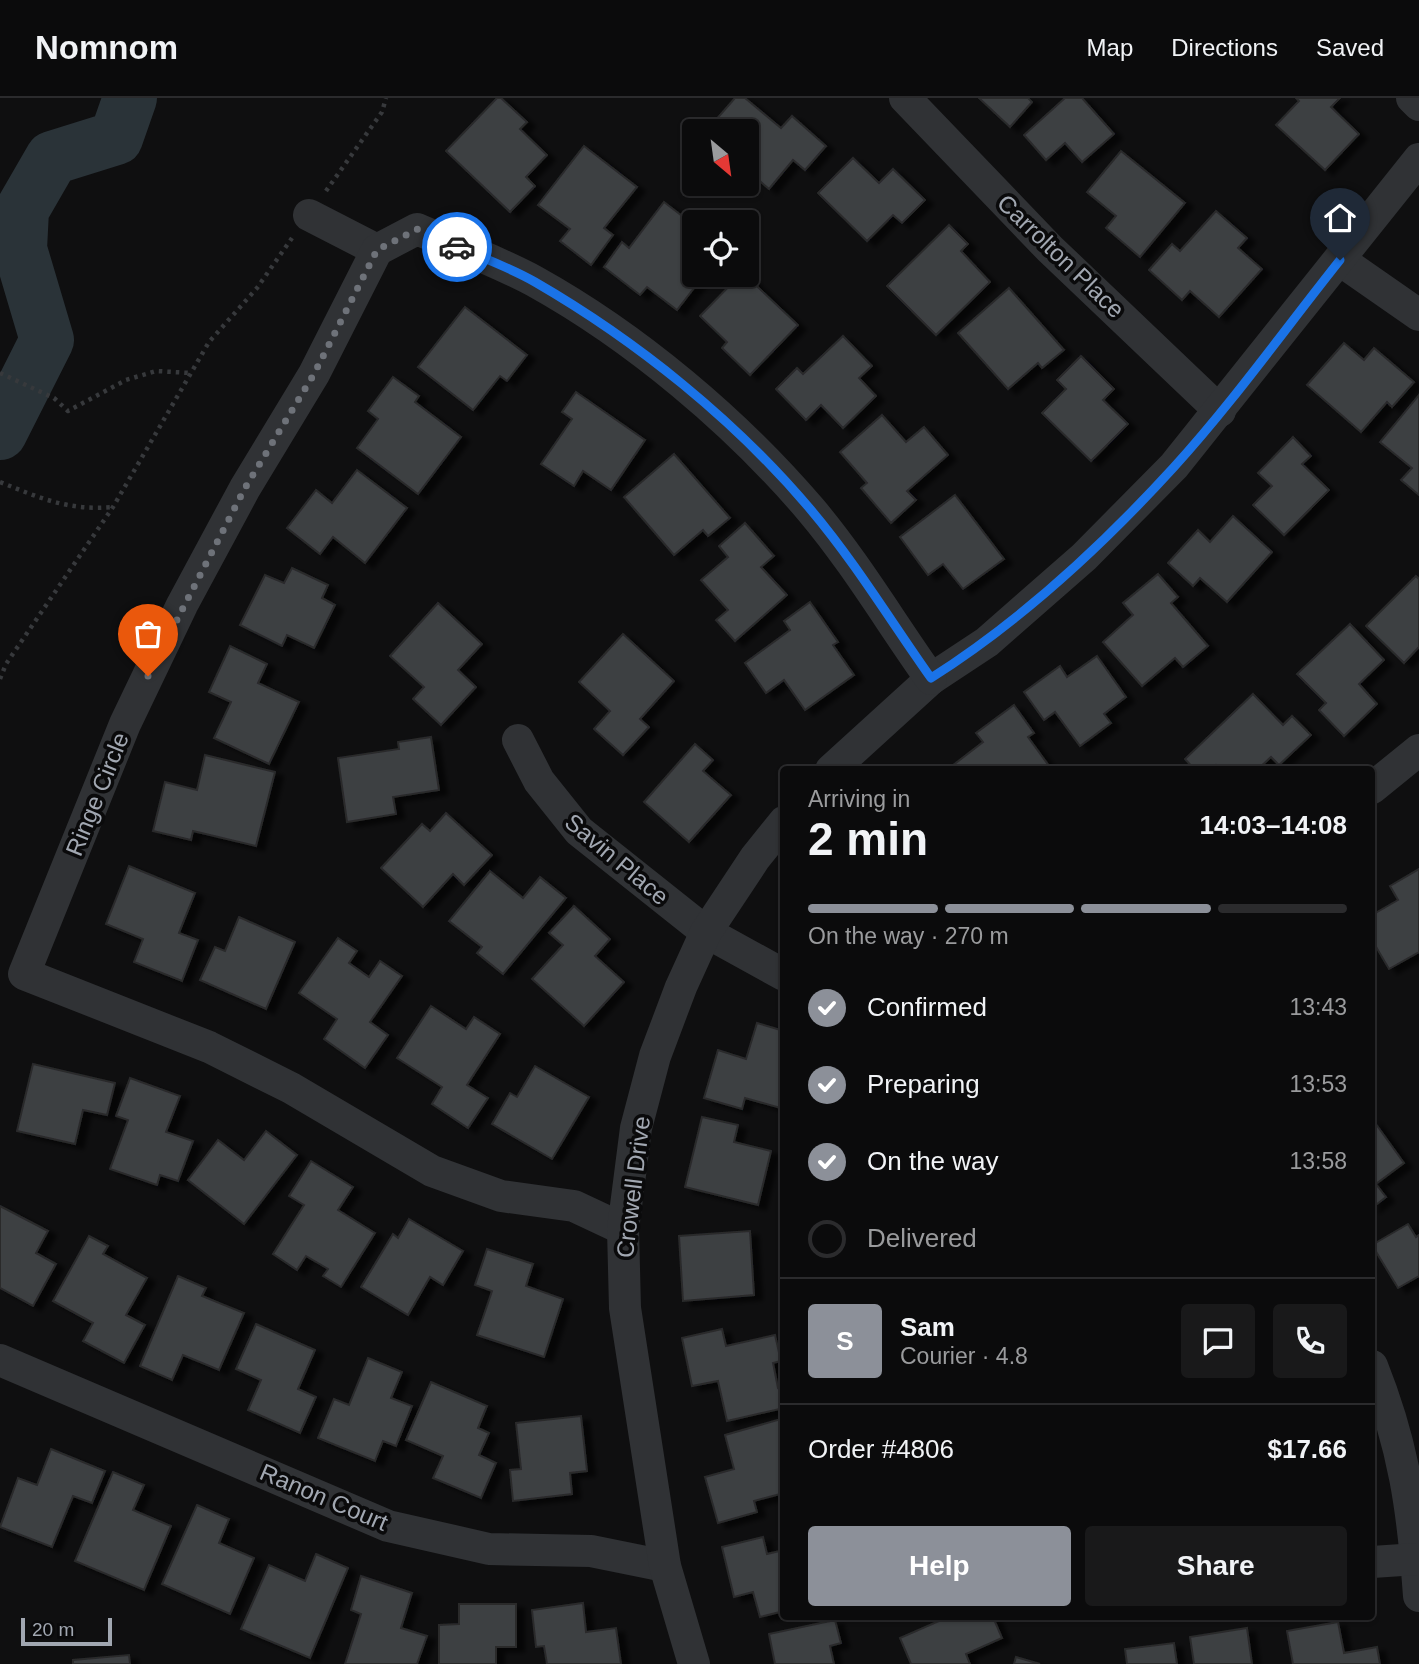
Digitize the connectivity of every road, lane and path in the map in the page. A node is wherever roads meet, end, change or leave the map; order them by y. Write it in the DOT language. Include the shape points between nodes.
graph roads {
  1 [pos="386,98"];
  2 [pos="905,98"];
  3 [pos="1412,98"];
  4 [pos="1419,105"];
  5 [pos="1419,159"];
  6 [pos="309,215"];
  7 [pos="377,250"];
  8 [pos="1340,260"];
  9 [pos="1419,315"];
  10 [pos="1,373"];
  11 [pos="190,373"];
  12 [pos="1220,411"];
  13 [pos="0,482"];
  14 [pos="113,507"];
  15 [pos="931,678"];
  16 [pos="0,679"];
  17 [pos="518,740"];
  18 [pos="1419,750"];
  19 [pos="835,766"];
  20 [pos="1375,786"];
  21 [pos="780,827"];
  22 [pos="706,932"];
  23 [pos="780,973"];
  24 [pos="623,1229"];
  25 [pos="0,1360"];
  26 [pos="1375,1374"];
  27 [pos="1417,1559"];
  28 [pos="1375,1562"];
  29 [pos="665,1566"];
  30 [pos="1419,1596"];
  31 [pos="694,1664"];
  1 -- 6 [label="path" via="382,112"];
  2 -- 12 [label="street, Carrolton Place" via="1050,249"];
  3 -- 4 [label="street"];
  5 -- 8 [label="street"];
  6 -- 7 [label="street"];
  6 -- 11 [label="path"];
  7 -- 15 [label="street" via="418,229 533,281 686,388 755,448 812,512"];
  7 -- 24 [label="street, Ringe Circle" via="314,374 182,605 125,724 24,974 209,1048 291,1088 443,1176 501,1196 574,1206"];
  8 -- 9 [label="street"];
  8 -- 12 [label="street"];
  10 -- 11 [label="path" via="54,398 68,411 127,380 156,371"];
  11 -- 14 [label="path"];
  12 -- 15 [label="street" via="1174,466 1084,557 987,642"];
  13 -- 14 [label="path" via="58,504 85,509"];
  14 -- 16 [label="path"];
  15 -- 19 [label="street"];
  17 -- 22 [label="street, Savin Place" via="539,781 579,831"];
  18 -- 20 [label="street"];
  21 -- 22 [label="street, Crowell Drive"];
  22 -- 23 [label="street, Savin Place"];
  22 -- 24 [label="street, Crowell Drive" via="655,1056 636,1128"];
  24 -- 29 [label="street, Crowell Drive" via="625,1308"];
  25 -- 29 [label="street, Ranon Court" via="388,1525 454,1544 591,1551"];
  26 -- 27 [label="street" via="1402,1450"];
  27 -- 28 [label="street"];
  27 -- 30 [label="street"];
  29 -- 31 [label="street, Crowell Drive"];
}
